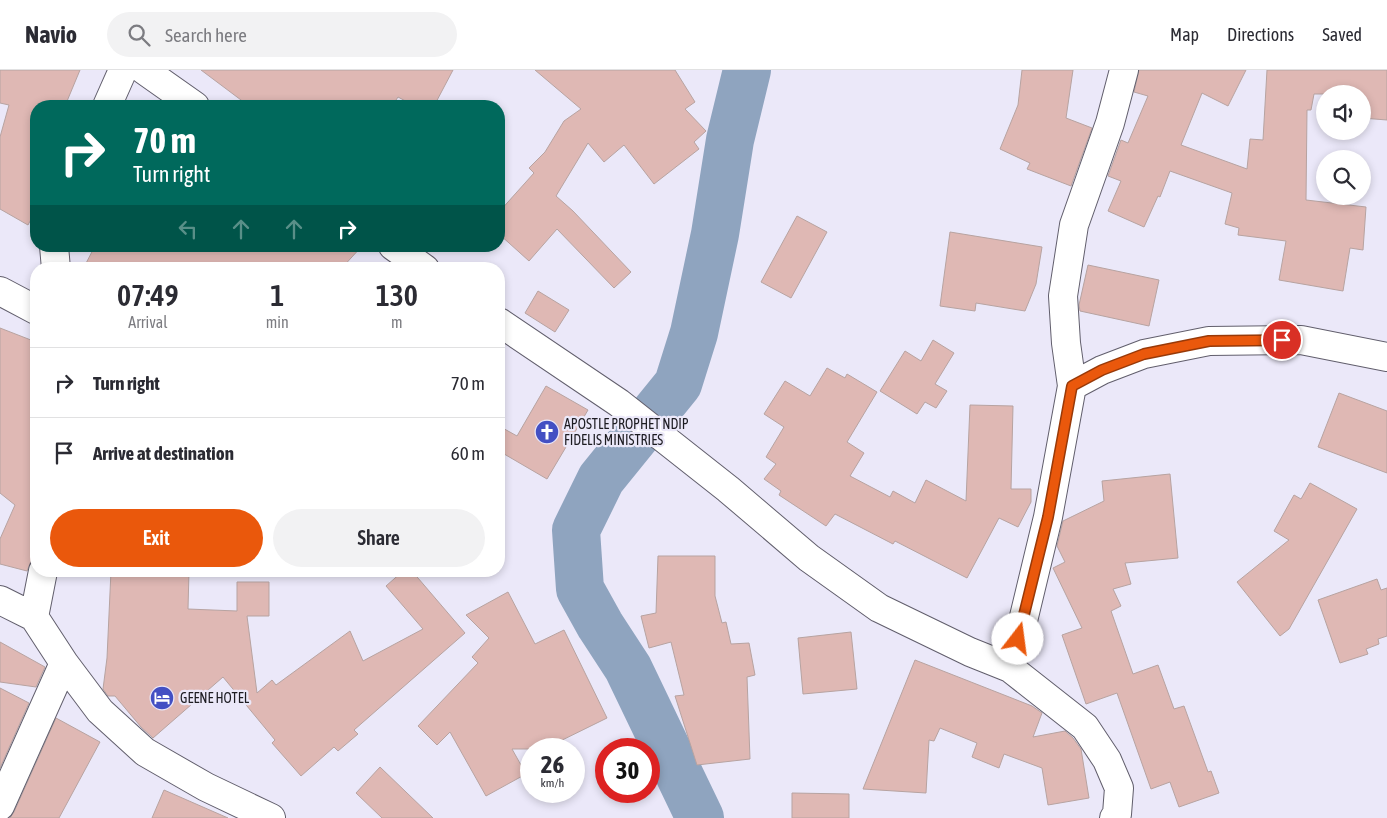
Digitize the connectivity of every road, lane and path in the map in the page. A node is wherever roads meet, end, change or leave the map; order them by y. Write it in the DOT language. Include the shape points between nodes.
graph roads {
  1 [pos="123,70"];
  2 [pos="144,70"];
  3 [pos="1124,70"];
  4 [pos="110,100"];
  5 [pos="186,100"];
  6 [pos="401,252"];
  7 [pos="415,262"];
  8 [pos="0,291"];
  9 [pos="30,307"];
  10 [pos="505,326"];
  11 [pos="1387,357"];
  12 [pos="1072,386"];
  13 [pos="42,577"];
  14 [pos="0,600"];
  15 [pos="34,617"];
  16 [pos="64,663"];
  17 [pos="1010,668"];
  18 [pos="0,806"];
  19 [pos="272,818"];
  20 [pos="1114,818"];
  1 -- 4 [label="street"];
  2 -- 5 [label="street"];
  3 -- 12 [label="street" via="1110,122 1074,225 1063,296"];
  6 -- 7 [label="street"];
  8 -- 9 [label="street"];
  10 -- 17 [label="street" via="619,403 810,558 879,608"];
  11 -- 12 [label="street" via="1301,340 1209,341 1144,354"];
  12 -- 17 [label="street" via="1048,517"];
  13 -- 15 [label="street"];
  14 -- 15 [label="street"];
  15 -- 16 [label="street"];
  16 -- 18 [label="street"];
  16 -- 19 [label="street" via="100,711 145,752 206,787"];
  17 -- 20 [label="street" via="1085,726 1107,760 1119,788"];
}
